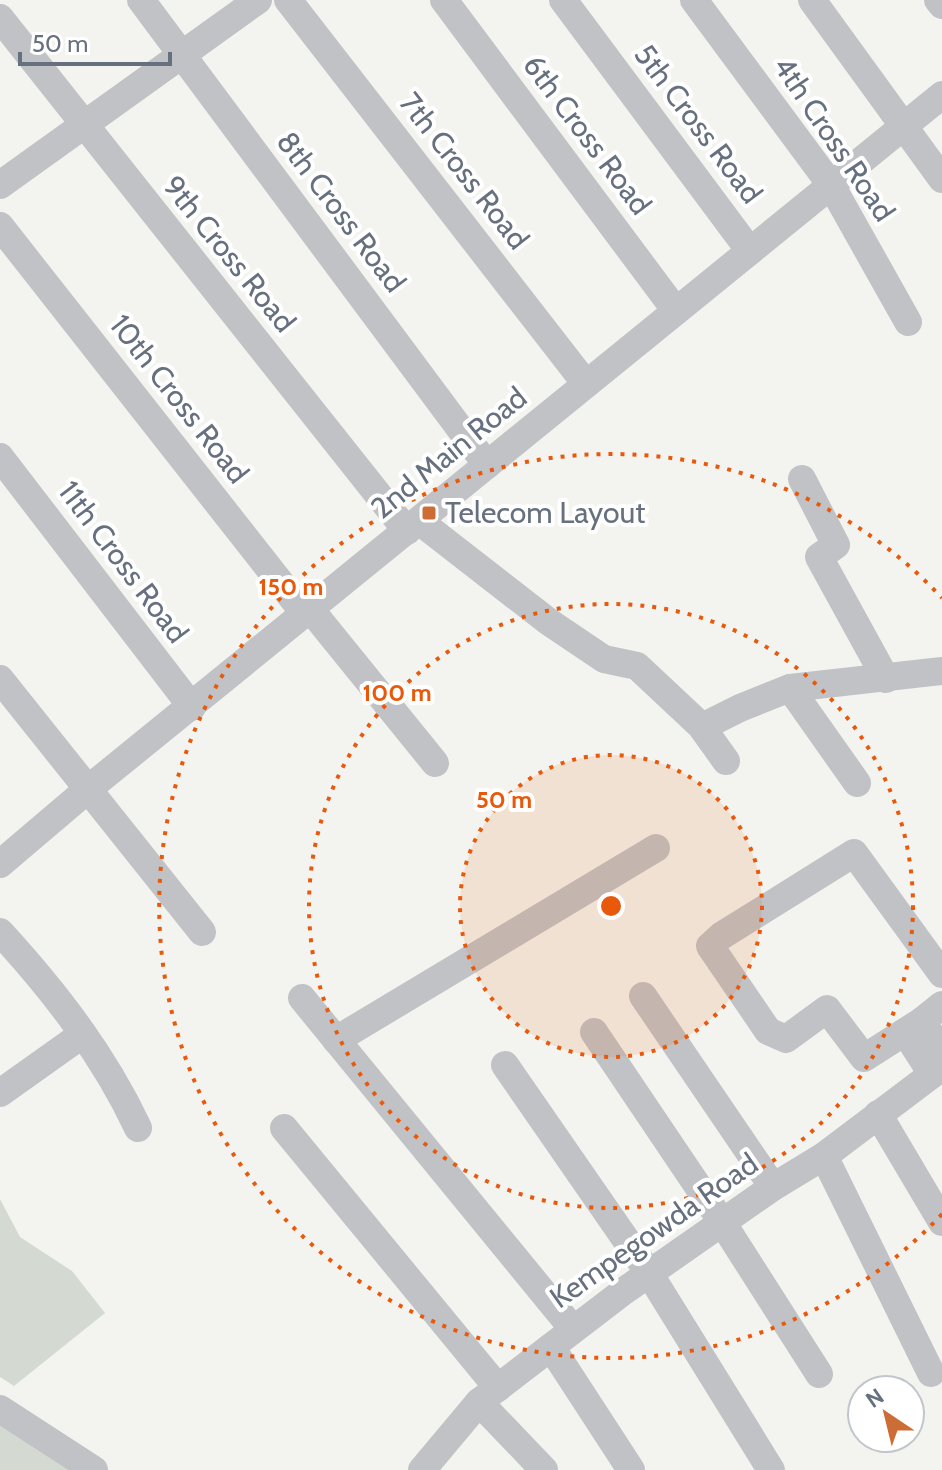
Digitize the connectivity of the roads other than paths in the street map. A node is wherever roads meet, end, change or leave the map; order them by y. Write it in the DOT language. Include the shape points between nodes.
graph roads {
  1 [pos="141,0"];
  2 [pos="258,0"];
  3 [pos="288,0"];
  4 [pos="444,0"];
  5 [pos="563,0"];
  6 [pos="694,0"];
  7 [pos="812,0"];
  8 [pos="938,0"];
  9 [pos="942,5"];
  10 [pos="0,18"];
  11 [pos="181,55"];
  12 [pos="942,95"];
  13 [pos="83,126"];
  14 [pos="904,126"];
  15 [pos="942,179"];
  16 [pos="0,185"];
  17 [pos="831,185"];
  18 [pos="0,226"];
  19 [pos="750,251"];
  20 [pos="676,311"];
  21 [pos="908,322"];
  22 [pos="586,384"];
  23 [pos="0,457"];
  24 [pos="487,465"];
  25 [pos="802,479"];
  26 [pos="413,526"];
  27 [pos="308,612"];
  28 [pos="942,671"];
  29 [pos="0,679"];
  30 [pos="886,679"];
  31 [pos="790,688"];
  32 [pos="192,707"];
  33 [pos="702,727"];
  34 [pos="726,761"];
  35 [pos="435,763"];
  36 [pos="857,783"];
  37 [pos="87,790"];
  38 [pos="656,848"];
  39 [pos="0,864"];
  40 [pos="0,932"];
  41 [pos="202,932"];
  42 [pos="942,974"];
  43 [pos="643,996"];
  44 [pos="302,998"];
  45 [pos="923,1019"];
  46 [pos="594,1032"];
  47 [pos="83,1034"];
  48 [pos="336,1040"];
  49 [pos="939,1064"];
  50 [pos="505,1065"];
  51 [pos="0,1093"];
  52 [pos="878,1114"];
  53 [pos="138,1128"];
  54 [pos="284,1128"];
  55 [pos="824,1156"];
  56 [pos="773,1187"];
  57 [pos="722,1222"];
  58 [pos="942,1222"];
  59 [pos="649,1273"];
  60 [pos="573,1329"];
  61 [pos="551,1347"];
  62 [pos="931,1373"];
  63 [pos="819,1374"];
  64 [pos="488,1395"];
  65 [pos="0,1409"];
  66 [pos="94,1470"];
  67 [pos="422,1470"];
  68 [pos="544,1470"];
  69 [pos="631,1470"];
  70 [pos="771,1470"];
  1 -- 11 [label="street, 8th Cross Road"];
  2 -- 11 [label="street"];
  3 -- 22 [label="street, 7th Cross Road"];
  4 -- 20 [label="street, 6th Cross Road"];
  5 -- 19 [label="street, 5th Cross Road"];
  6 -- 17 [label="street, 4th Cross Road"];
  7 -- 14 [label="street"];
  8 -- 9 [label="street"];
  10 -- 13 [label="street, 9th Cross Road"];
  11 -- 13 [label="street"];
  11 -- 24 [label="street, 8th Cross Road"];
  12 -- 14 [label="street, 2nd Main Road"];
  13 -- 16 [label="street"];
  13 -- 26 [label="street, 9th Cross Road"];
  14 -- 15 [label="street"];
  14 -- 17 [label="street, 2nd Main Road"];
  17 -- 19 [label="street, 2nd Main Road"];
  17 -- 21 [label="street, 4th Cross Road"];
  18 -- 27 [label="street, 10th Cross Road"];
  19 -- 20 [label="street, 2nd Main Road"];
  20 -- 22 [label="street, 2nd Main Road"];
  22 -- 24 [label="street, 2nd Main Road"];
  23 -- 32 [label="street, 11th Cross Road"];
  24 -- 26 [label="street, 2nd Main Road"];
  25 -- 30 [label="street" via="836,545 819,557"];
  26 -- 27 [label="street, 2nd Main Road"];
  26 -- 33 [label="street, 9th Cross Road" via="604,659 637,666"];
  27 -- 32 [label="street, 2nd Main Road"];
  27 -- 35 [label="street, 10th Cross Road"];
  28 -- 30 [label="street"];
  29 -- 37 [label="street"];
  30 -- 31 [label="street"];
  31 -- 33 [label="street"];
  31 -- 36 [label="street"];
  32 -- 37 [label="street, 2nd Main Road"];
  33 -- 34 [label="street, 9th Cross Road"];
  37 -- 39 [label="street, 2nd Main Road"];
  37 -- 41 [label="street"];
  38 -- 48 [label="street"];
  40 -- 47 [label="street"];
  42 -- 45 [label="street" via="854,853 710,946 768,1031 786,1039 827,1009 864,1058"];
  43 -- 56 [label="street"];
  44 -- 48 [label="street"];
  45 -- 49 [label="street"];
  46 -- 57 [label="street"];
  47 -- 51 [label="street"];
  47 -- 53 [label="street" via="118,1085"];
  48 -- 60 [label="street"];
  49 -- 52 [label="street, Kempegowda Road"];
  50 -- 59 [label="street"];
  52 -- 55 [label="street, Kempegowda Road"];
  52 -- 58 [label="street"];
  54 -- 64 [label="street"];
  55 -- 56 [label="street, Kempegowda Road"];
  55 -- 62 [label="street"];
  56 -- 57 [label="street, Kempegowda Road"];
  57 -- 59 [label="street, Kempegowda Road"];
  57 -- 63 [label="street"];
  59 -- 60 [label="street, Kempegowda Road"];
  59 -- 70 [label="street"];
  60 -- 61 [label="street, Kempegowda Road"];
  61 -- 64 [label="street, Kempegowda Road"];
  61 -- 69 [label="street"];
  64 -- 67 [label="street, Kempegowda Road"];
  64 -- 68 [label="street"];
  65 -- 66 [label="street"];
}
